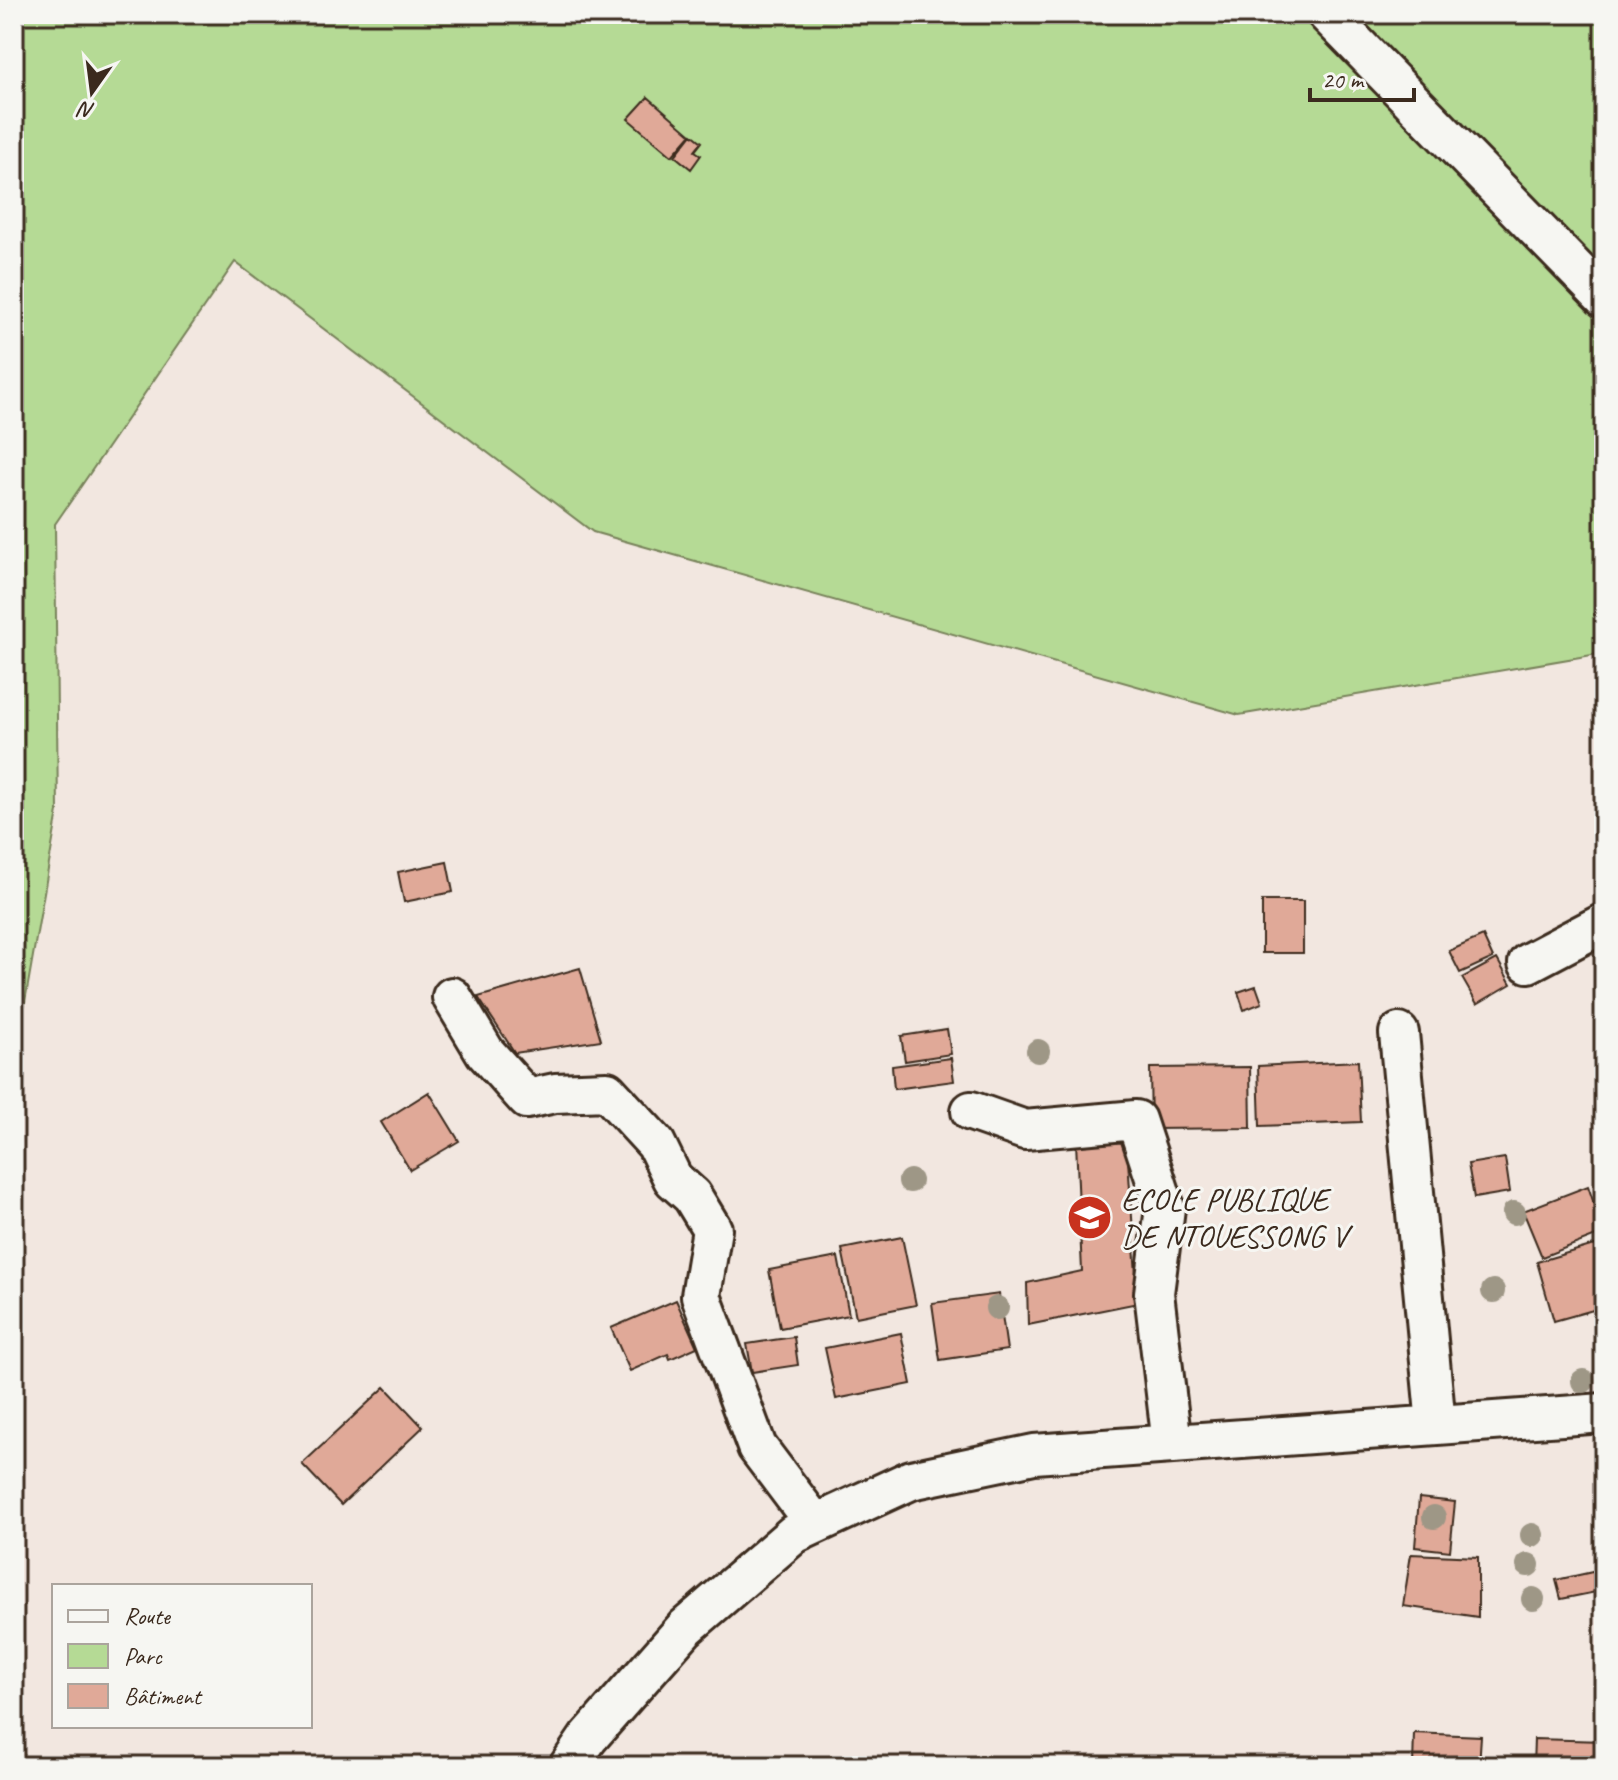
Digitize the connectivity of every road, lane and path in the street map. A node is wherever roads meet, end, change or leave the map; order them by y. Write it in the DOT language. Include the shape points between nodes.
graph roads {
  1 [pos="1327,14"];
  2 [pos="1604,298"];
  3 [pos="1604,923"];
  4 [pos="1528,963"];
  5 [pos="452,997"];
  6 [pos="1399,1033"];
  7 [pos="971,1111"];
  8 [pos="1604,1413"];
  9 [pos="1436,1425"];
  10 [pos="1172,1444"];
  11 [pos="815,1524"];
  12 [pos="569,1766"];
  1 -- 2 [label="street"];
  3 -- 4 [label="street"];
  5 -- 11 [label="street" via="485,1052 527,1099 607,1091 656,1144 673,1179 692,1196 712,1229 701,1296 757,1447"];
  6 -- 9 [label="street"];
  7 -- 10 [label="street" via="1025,1130 1136,1120 1165,1208 1154,1293"];
  8 -- 9 [label="street"];
  9 -- 10 [label="street"];
  10 -- 11 [label="street" via="1034,1454 911,1480"];
  11 -- 12 [label="street" via="794,1534 685,1628"];
}
